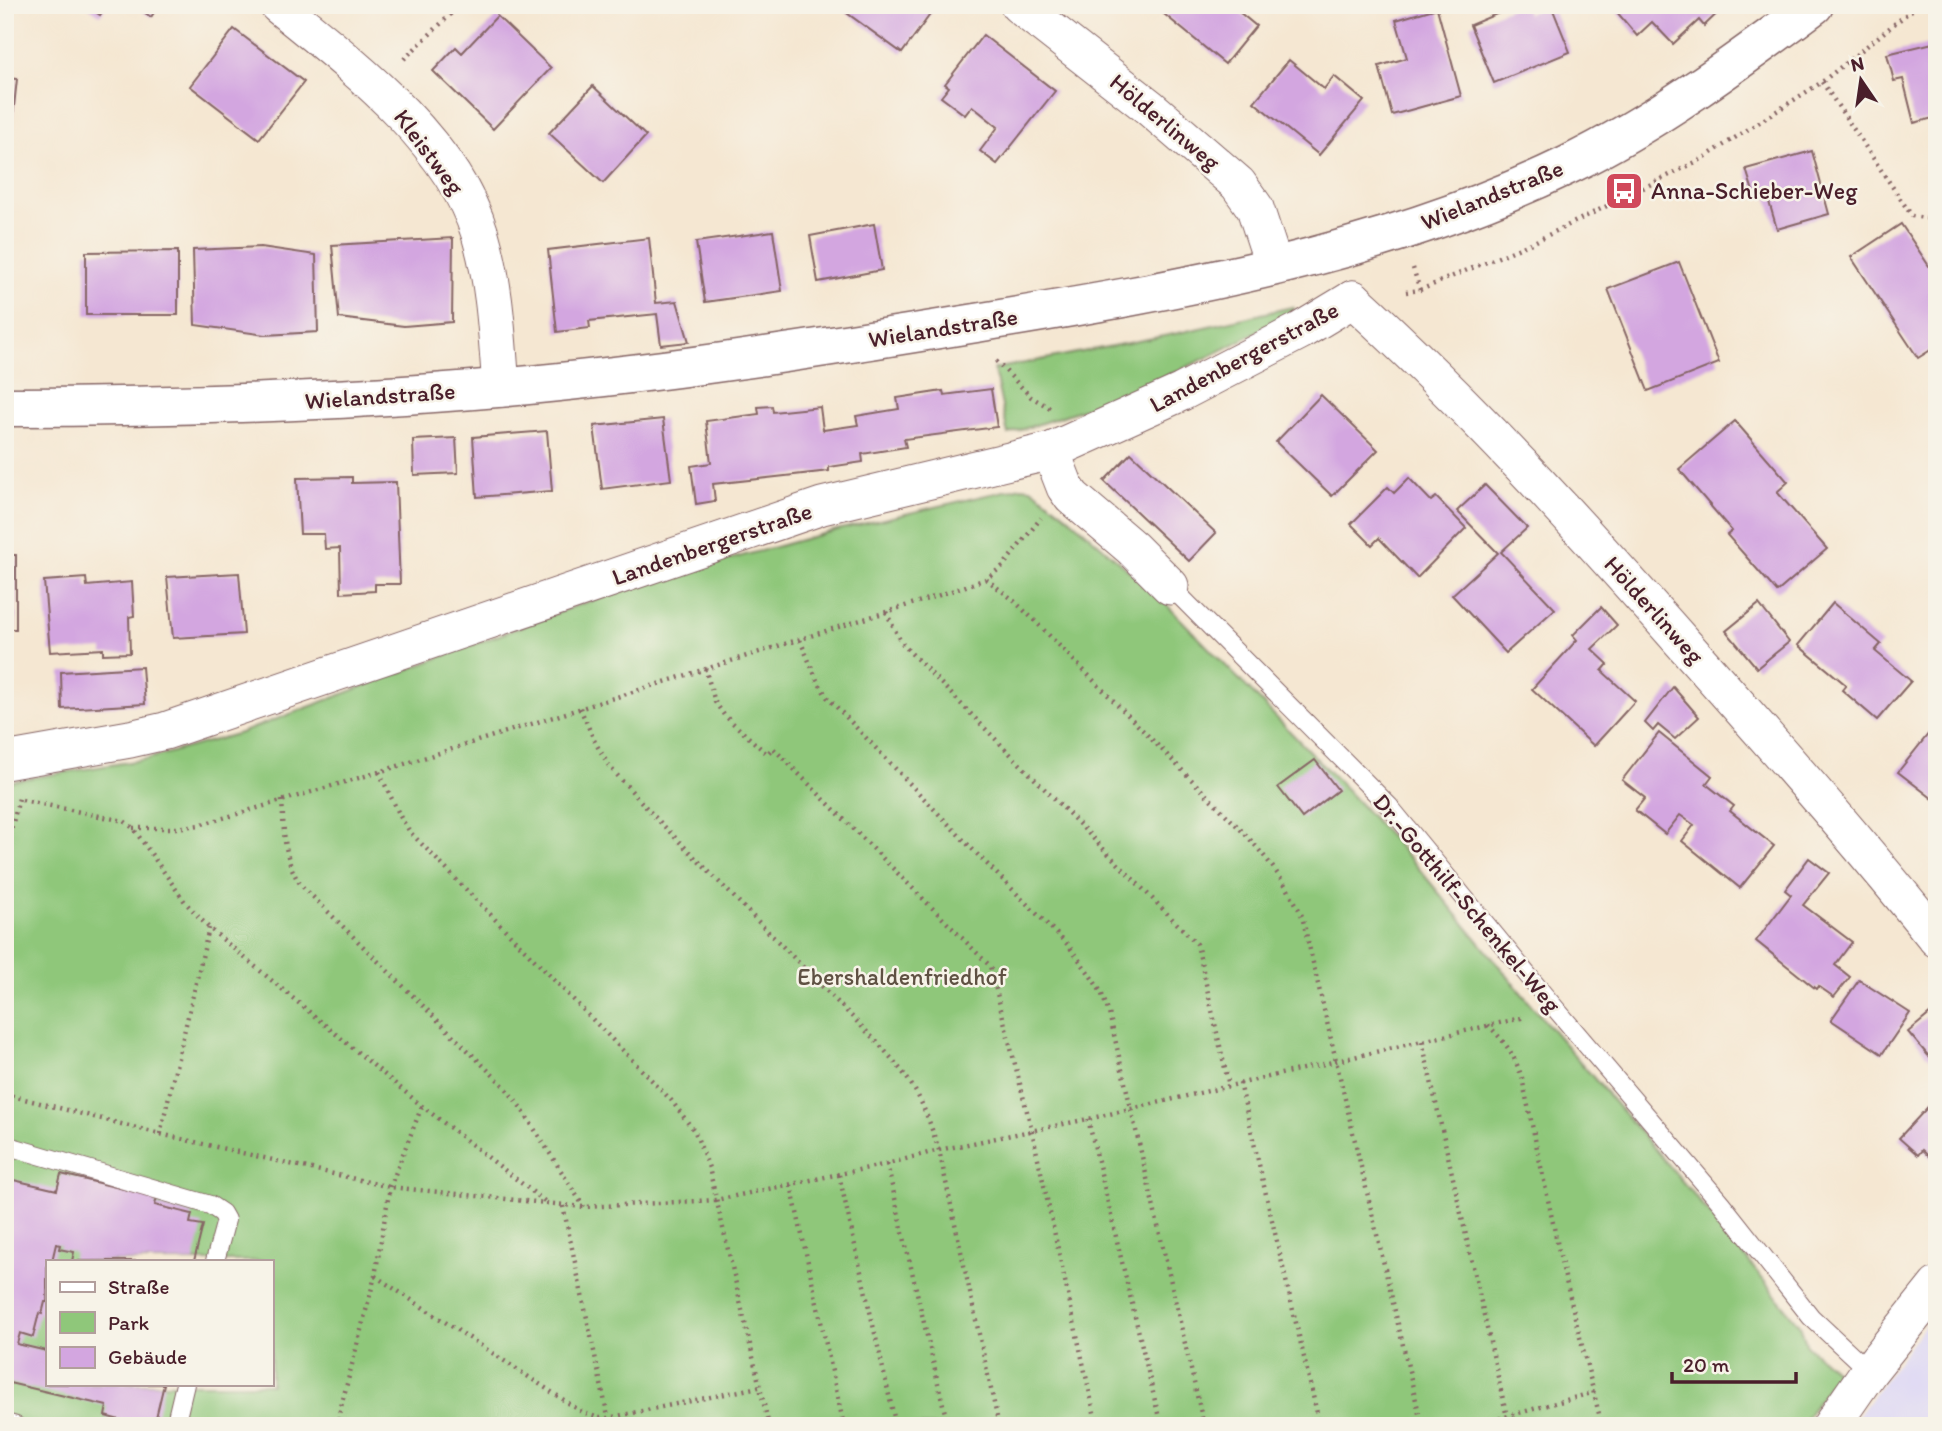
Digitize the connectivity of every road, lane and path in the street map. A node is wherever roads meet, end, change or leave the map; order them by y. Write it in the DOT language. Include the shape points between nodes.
graph roads {
  1 [pos="278,5"];
  2 [pos="463,5"];
  3 [pos="1019,5"];
  4 [pos="1814,5"];
  5 [pos="1917,5"];
  6 [pos="1822,82"];
  7 [pos="376,87"];
  8 [pos="1937,220"];
  9 [pos="1341,249"];
  10 [pos="1274,266"];
  11 [pos="1353,299"];
  12 [pos="996,360"];
  13 [pos="501,388"];
  14 [pos="1031,397"];
  15 [pos="5,407"];
  16 [pos="1051,451"];
  17 [pos="1065,487"];
  18 [pos="986,579"];
  19 [pos="1170,586"];
  20 [pos="886,612"];
  21 [pos="800,640"];
  22 [pos="705,668"];
  23 [pos="580,708"];
  24 [pos="13,760"];
  25 [pos="379,772"];
  26 [pos="19,799"];
  27 [pos="282,800"];
  28 [pos="5,811"];
  29 [pos="15,813"];
  30 [pos="133,828"];
  31 [pos="5,855"];
  32 [pos="209,928"];
  33 [pos="1937,939"];
  34 [pos="1544,995"];
  35 [pos="1488,1025"];
  36 [pos="1422,1041"];
  37 [pos="1337,1060"];
  38 [pos="1240,1083"];
  39 [pos="1229,1086"];
  40 [pos="5,1094"];
  41 [pos="422,1106"];
  42 [pos="1130,1109"];
  43 [pos="1088,1119"];
  44 [pos="1032,1131"];
  45 [pos="160,1134"];
  46 [pos="5,1145"];
  47 [pos="939,1150"];
  48 [pos="887,1164"];
  49 [pos="839,1174"];
  50 [pos="791,1185"];
  51 [pos="390,1186"];
  52 [pos="716,1200"];
  53 [pos="547,1204"];
  54 [pos="563,1206"];
  55 [pos="584,1207"];
  56 [pos="215,1260"];
  57 [pos="375,1276"];
  58 [pos="1937,1286"];
  59 [pos="1869,1371"];
  60 [pos="185,1386"];
  61 [pos="759,1387"];
  62 [pos="1595,1392"];
  63 [pos="1507,1417"];
  64 [pos="608,1418"];
  65 [pos="5,1423"];
  66 [pos="16,1426"];
  67 [pos="175,1426"];
  68 [pos="336,1426"];
  69 [pos="610,1426"];
  70 [pos="769,1426"];
  71 [pos="844,1426"];
  72 [pos="896,1426"];
  73 [pos="948,1426"];
  74 [pos="999,1426"];
  75 [pos="1097,1426"];
  76 [pos="1161,1426"];
  77 [pos="1204,1426"];
  78 [pos="1320,1426"];
  79 [pos="1422,1426"];
  80 [pos="1472,1426"];
  81 [pos="1602,1426"];
  82 [pos="1831,1426"];
  1 -- 7 [label="street, Kleistweg"];
  2 -- 7 [label="path"];
  3 -- 10 [label="street, Hölderlinweg" via="1238,184 1255,208"];
  4 -- 9 [label="main road, Wielandstraße" via="1623,137 1460,211"];
  5 -- 6 [label="path"];
  6 -- 8 [label="path" via="1912,216"];
  6 -- 11 [label="path" via="1702,159 1534,242 1420,290"];
  7 -- 13 [label="street, Kleistweg" via="435,153 480,232 492,289"];
  9 -- 10 [label="main road, Wielandstraße"];
  9 -- 11 [label="street, Landenbergerstraße"];
  10 -- 13 [label="main road, Wielandstraße" via="1156,292 856,343"];
  11 -- 16 [label="street, Landenbergerstraße" via="1182,392"];
  11 -- 33 [label="street, Hölderlinweg" via="1622,574 1803,778"];
  12 -- 14 [label="path"];
  13 -- 15 [label="main road, Wielandstraße" via="281,402"];
  16 -- 17 [label="street, Dr.-Gotthilf-Schenkel-Weg"];
  16 -- 24 [label="street, Landenbergerstraße" via="822,506 165,731"];
  17 -- 18 [label="path" via="1003,566"];
  17 -- 19 [label="street, Dr.-Gotthilf-Schenkel-Weg"];
  18 -- 20 [label="path"];
  18 -- 37 [label="path" via="1012,598 1271,863 1301,916"];
  19 -- 34 [label="lane, Dr.-Gotthilf-Schenkel-Weg" via="1389,806"];
  20 -- 21 [label="path"];
  20 -- 39 [label="path" via="910,652 1197,944"];
  21 -- 22 [label="path"];
  21 -- 42 [label="path" via="817,680 840,712 1068,945 1088,972 1109,1013"];
  22 -- 23 [label="path"];
  22 -- 44 [label="path" via="724,715 767,754 773,748 990,966"];
  23 -- 25 [label="path"];
  23 -- 47 [label="path" via="609,766 894,1061 924,1107"];
  24 -- 26 [label="path" via="23,780"];
  25 -- 27 [label="path"];
  25 -- 52 [label="path" via="401,818 421,845 671,1100 703,1149"];
  26 -- 29 [label="path"];
  26 -- 30 [label="path" via="111,817"];
  27 -- 30 [label="path" via="199,825"];
  27 -- 55 [label="path" via="288,861 301,885 506,1088"];
  28 -- 29 [label="path"];
  29 -- 31 [label="path"];
  30 -- 32 [label="path"];
  32 -- 41 [label="path"];
  32 -- 45 [label="path"];
  34 -- 35 [label="path" via="1521,1018"];
  34 -- 59 [label="lane, Dr.-Gotthilf-Schenkel-Weg" via="1811,1317"];
  35 -- 36 [label="path"];
  35 -- 62 [label="path" via="1507,1045 1522,1078"];
  36 -- 37 [label="path"];
  36 -- 63 [label="path"];
  37 -- 38 [label="path"];
  37 -- 79 [label="path"];
  38 -- 39 [label="path"];
  38 -- 78 [label="path"];
  39 -- 42 [label="path"];
  40 -- 45 [label="path"];
  41 -- 51 [label="path"];
  41 -- 53 [label="path"];
  42 -- 43 [label="path"];
  42 -- 77 [label="path"];
  43 -- 44 [label="path"];
  43 -- 76 [label="path"];
  44 -- 47 [label="path"];
  44 -- 75 [label="path"];
  45 -- 51 [label="path"];
  46 -- 56 [label="lane" via="210,1205 226,1220"];
  47 -- 48 [label="path"];
  47 -- 74 [label="path"];
  48 -- 49 [label="path"];
  48 -- 73 [label="path"];
  49 -- 50 [label="path"];
  49 -- 72 [label="path"];
  50 -- 52 [label="path"];
  50 -- 71 [label="path"];
  51 -- 53 [label="path"];
  51 -- 57 [label="path"];
  52 -- 55 [label="path"];
  52 -- 61 [label="path"];
  53 -- 54 [label="path"];
  54 -- 55 [label="path"];
  54 -- 64 [label="path"];
  57 -- 64 [label="path" via="582,1412"];
  57 -- 68 [label="path"];
  58 -- 59 [label="street"];
  59 -- 82 [label="street"];
  60 -- 67 [label="lane"];
  61 -- 64 [label="path"];
  61 -- 70 [label="path"];
  62 -- 63 [label="path"];
  62 -- 81 [label="path"];
  63 -- 80 [label="path"];
  64 -- 69 [label="path"];
  65 -- 66 [label="lane"];
}
